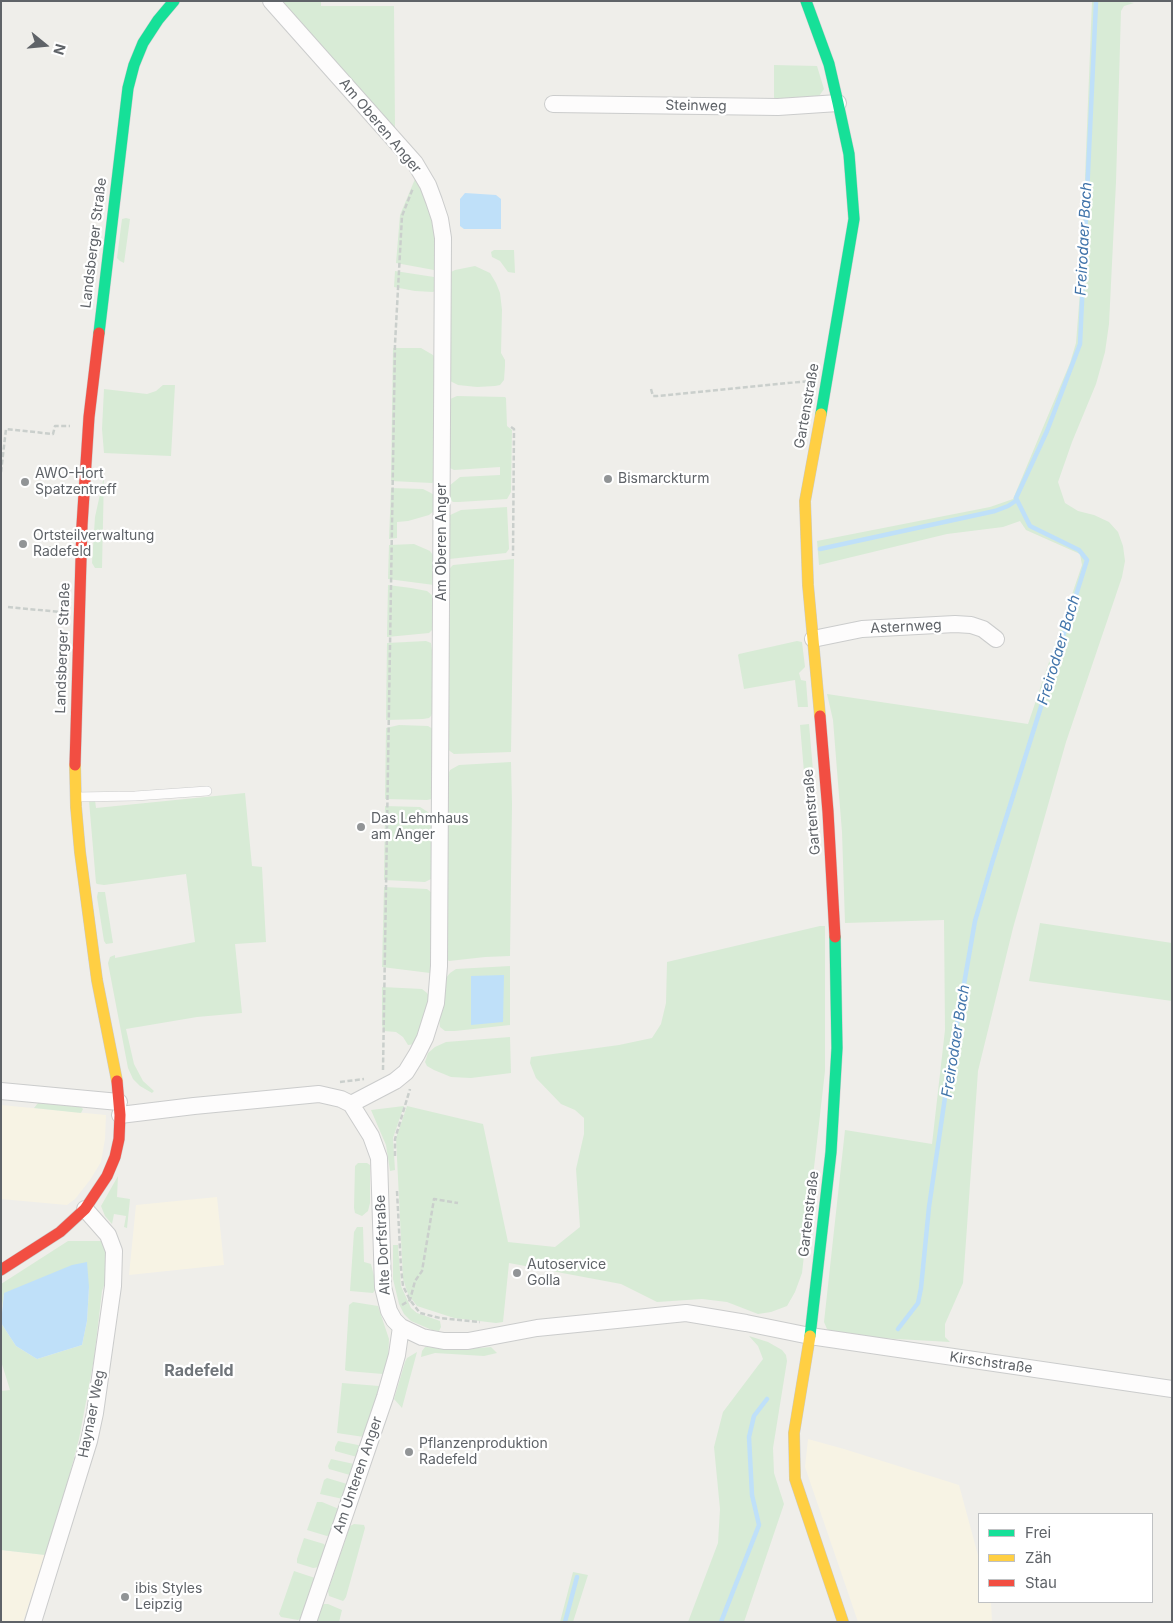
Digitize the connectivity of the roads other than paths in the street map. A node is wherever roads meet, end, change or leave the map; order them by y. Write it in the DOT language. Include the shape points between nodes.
graph roads {
  1 [pos="174,1"];
  2 [pos="271,1"];
  3 [pos="806,1"];
  4 [pos="838,103"];
  5 [pos="553,104"];
  6 [pos="813,639"];
  7 [pos="996,639"];
  8 [pos="207,791"];
  9 [pos="76,797"];
  10 [pos="1,1091"];
  11 [pos="351,1104"];
  12 [pos="120,1109"];
  13 [pos="85,1209"];
  14 [pos="1,1270"];
  15 [pos="401,1327"];
  16 [pos="810,1336"];
  17 [pos="1172,1389"];
  18 [pos="33,1622"];
  19 [pos="308,1622"];
  20 [pos="843,1622"];
  1 -- 9 [label="main road, Landsberger Straße" via="143,43 128,88 89,427 81,549"];
  2 -- 11 [label="street, Am Oberen Anger" via="415,163 428,185 444,238 439,966 436,1003 431,1023 406,1072"];
  3 -- 4 [label="main road, Gartenstraße" via="829,64"];
  4 -- 5 [label="street, Steinweg" via="778,106"];
  4 -- 6 [label="main road, Gartenstraße" via="848,154 854,219 805,501"];
  6 -- 7 [label="street, Asternweg" via="862,629 954,624 983,629"];
  6 -- 16 [label="main road, Gartenstraße" via="835,919 837,1048 831,1152"];
  8 -- 9 [label="lane"];
  9 -- 12 [label="main road, Landsberger Straße" via="95,961"];
  10 -- 12 [label="street"];
  11 -- 12 [label="street" via="319,1094 194,1106"];
  11 -- 15 [label="street, Alte Dorfstraße" via="371,1136 379,1158 383,1287 388,1311"];
  12 -- 13 [label="main road, Landsberger Straße" via="115,1157 107,1176"];
  13 -- 14 [label="main road, Landsberger Straße" via="60,1232"];
  13 -- 18 [label="street, Haynaer Weg" via="108,1235 114,1251 113,1286 90,1441"];
  15 -- 16 [label="street" via="444,1341 468,1341 537,1328 686,1313"];
  15 -- 19 [label="street, Am Unteren Anger" via="386,1397"];
  16 -- 17 [label="street, Kirschstraße"];
  16 -- 20 [label="main road, Gartenstraße" via="794,1434 795,1479"];
}
